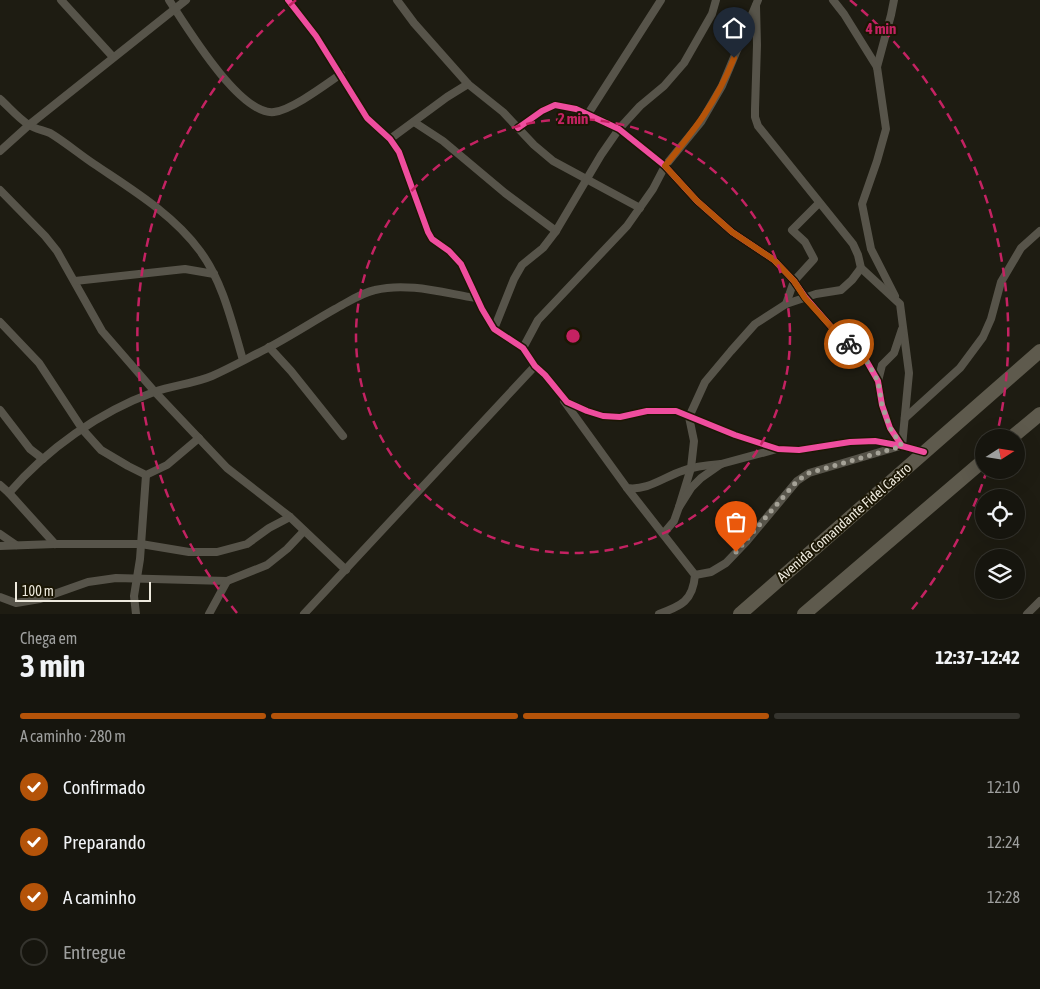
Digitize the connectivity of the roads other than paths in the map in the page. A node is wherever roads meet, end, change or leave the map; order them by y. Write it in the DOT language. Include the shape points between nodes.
graph roads {
  1 [pos="61,0"];
  2 [pos="169,0"];
  3 [pos="186,0"];
  4 [pos="288,0"];
  5 [pos="397,0"];
  6 [pos="662,0"];
  7 [pos="716,0"];
  8 [pos="833,0"];
  9 [pos="894,0"];
  10 [pos="757,3"];
  11 [pos="175,9"];
  12 [pos="113,57"];
  13 [pos="877,67"];
  14 [pos="341,74"];
  15 [pos="468,84"];
  16 [pos="0,99"];
  17 [pos="588,114"];
  18 [pos="414,122"];
  19 [pos="29,125"];
  20 [pos="518,128"];
  21 [pos="619,129"];
  22 [pos="390,139"];
  23 [pos="0,151"];
  24 [pos="665,166"];
  25 [pos="587,179"];
  26 [pos="0,190"];
  27 [pos="819,202"];
  28 [pos="640,208"];
  29 [pos="556,231"];
  30 [pos="1040,231"];
  31 [pos="861,268"];
  32 [pos="214,274"];
  33 [pos="794,281"];
  34 [pos="75,282"];
  35 [pos="476,298"];
  36 [pos="805,298"];
  37 [pos="786,304"];
  38 [pos="900,304"];
  39 [pos="0,322"];
  40 [pos="903,326"];
  41 [pos="494,329"];
  42 [pos="269,348"];
  43 [pos="523,348"];
  44 [pos="1040,351"];
  45 [pos="243,360"];
  46 [pos="536,366"];
  47 [pos="546,375"];
  48 [pos="878,381"];
  49 [pos="155,392"];
  50 [pos="0,410"];
  51 [pos="1040,414"];
  52 [pos="689,417"];
  53 [pos="905,418"];
  54 [pos="1022,429"];
  55 [pos="83,430"];
  56 [pos="343,436"];
  57 [pos="199,438"];
  58 [pos="902,446"];
  59 [pos="778,449"];
  60 [pos="924,452"];
  61 [pos="43,459"];
  62 [pos="721,464"];
  63 [pos="691,468"];
  64 [pos="975,468"];
  65 [pos="146,474"];
  66 [pos="0,485"];
  67 [pos="627,488"];
  68 [pos="10,493"];
  69 [pos="679,507"];
  70 [pos="290,517"];
  71 [pos="304,531"];
  72 [pos="0,534"];
  73 [pos="663,534"];
  74 [pos="55,544"];
  75 [pos="141,544"];
  76 [pos="16,545"];
  77 [pos="0,546"];
  78 [pos="346,570"];
  79 [pos="695,575"];
  80 [pos="137,578"];
  81 [pos="227,581"];
  82 [pos="0,597"];
  83 [pos="1040,601"];
  84 [pos="136,614"];
  85 [pos="210,614"];
  86 [pos="304,614"];
  87 [pos="659,614"];
  88 [pos="740,614"];
  89 [pos="804,614"];
  90 [pos="1027,614"];
  1 -- 12 [label="street"];
  2 -- 11 [label="street"];
  3 -- 11 [label="street"];
  4 -- 14 [label="street"];
  5 -- 15 [label="street"];
  6 -- 17 [label="street"];
  7 -- 21 [label="street" via="712,14 684,63"];
  8 -- 13 [label="street"];
  9 -- 13 [label="street"];
  10 -- 24 [label="street" via="718,96"];
  10 -- 27 [label="street" via="755,117 758,126"];
  11 -- 12 [label="street"];
  11 -- 14 [label="street" via="203,53 244,99 261,111 287,108"];
  12 -- 19 [label="street"];
  13 -- 38 [label="street" via="886,129 862,204 870,249"];
  14 -- 22 [label="street" via="367,118"];
  15 -- 18 [label="street"];
  15 -- 20 [label="street"];
  16 -- 19 [label="street"];
  17 -- 20 [label="street" via="555,105"];
  17 -- 21 [label="street"];
  18 -- 22 [label="street"];
  18 -- 29 [label="street" via="443,141"];
  19 -- 23 [label="street"];
  19 -- 32 [label="street" via="49,133 169,218 200,251"];
  20 -- 25 [label="street" via="553,161"];
  21 -- 24 [label="street"];
  21 -- 25 [label="street"];
  22 -- 35 [label="street" via="399,152 428,232 461,264"];
  24 -- 28 [label="street"];
  24 -- 33 [label="street" via="697,201 732,232 774,260"];
  25 -- 28 [label="street"];
  25 -- 29 [label="street"];
  26 -- 34 [label="street" via="57,250"];
  27 -- 31 [label="street" via="852,244"];
  27 -- 33 [label="street" via="792,230 805,242 814,258"];
  28 -- 43 [label="street" via="627,226 538,320"];
  29 -- 41 [label="street" via="543,248 522,265"];
  30 -- 53 [label="street" via="1021,248 1001,282 984,336 960,368"];
  31 -- 36 [label="street" via="841,290"];
  31 -- 38 [label="street"];
  32 -- 34 [label="street" via="185,269"];
  32 -- 45 [label="street"];
  33 -- 36 [label="street"];
  33 -- 37 [label="street"];
  34 -- 49 [label="street" via="102,332"];
  35 -- 41 [label="street"];
  35 -- 42 [label="street" via="412,287 375,290 350,300"];
  36 -- 37 [label="street"];
  36 -- 48 [label="street" via="866,360"];
  37 -- 52 [label="street" via="756,324 731,350 705,382"];
  38 -- 40 [label="street"];
  39 -- 55 [label="street" via="39,363"];
  40 -- 48 [label="street" via="894,353 882,365"];
  40 -- 53 [label="street" via="909,373"];
  41 -- 43 [label="street"];
  42 -- 45 [label="street"];
  42 -- 56 [label="street"];
  43 -- 46 [label="street"];
  44 -- 60 [label="highway, Avenida Comandante Fidel Castro"];
  45 -- 49 [label="street" via="213,376"];
  46 -- 47 [label="street"];
  46 -- 78 [label="street"];
  47 -- 52 [label="street" via="567,402 603,416 620,417 663,410"];
  47 -- 67 [label="street"];
  48 -- 58 [label="street" via="890,428"];
  49 -- 55 [label="street" via="114,410"];
  49 -- 57 [label="street"];
  50 -- 61 [label="street" via="30,449"];
  51 -- 54 [label="highway"];
  52 -- 59 [label="street"];
  52 -- 63 [label="street" via="694,441"];
  53 -- 58 [label="street"];
  55 -- 61 [label="street"];
  55 -- 65 [label="street" via="101,450"];
  57 -- 65 [label="street" via="167,465"];
  57 -- 70 [label="street" via="227,468"];
  58 -- 59 [label="street" via="867,441 799,450"];
  58 -- 60 [label="street"];
  58 -- 79 [label="street" via="809,473 797,481 726,563 711,572"];
  59 -- 62 [label="street"];
  60 -- 88 [label="highway, Avenida Comandante Fidel Castro"];
  61 -- 68 [label="street"];
  62 -- 63 [label="street"];
  62 -- 69 [label="street" via="691,488"];
  63 -- 67 [label="street" via="644,488"];
  63 -- 69 [label="street"];
  64 -- 89 [label="highway"];
  65 -- 75 [label="street"];
  66 -- 68 [label="street"];
  67 -- 73 [label="street"];
  68 -- 74 [label="street"];
  69 -- 73 [label="street" via="674,521"];
  70 -- 71 [label="street"];
  70 -- 75 [label="street" via="246,544 217,552 189,552"];
  71 -- 78 [label="street"];
  71 -- 81 [label="street" via="267,564"];
  72 -- 76 [label="street"];
  73 -- 79 [label="street"];
  74 -- 75 [label="street"];
  74 -- 76 [label="street"];
  75 -- 80 [label="street"];
  76 -- 77 [label="street"];
  78 -- 86 [label="street"];
  79 -- 87 [label="street" via="688,600"];
  80 -- 81 [label="street"];
  80 -- 82 [label="street" via="88,582 40,600 16,603"];
  80 -- 84 [label="street"];
  81 -- 85 [label="street"];
  83 -- 90 [label="street"];
}
